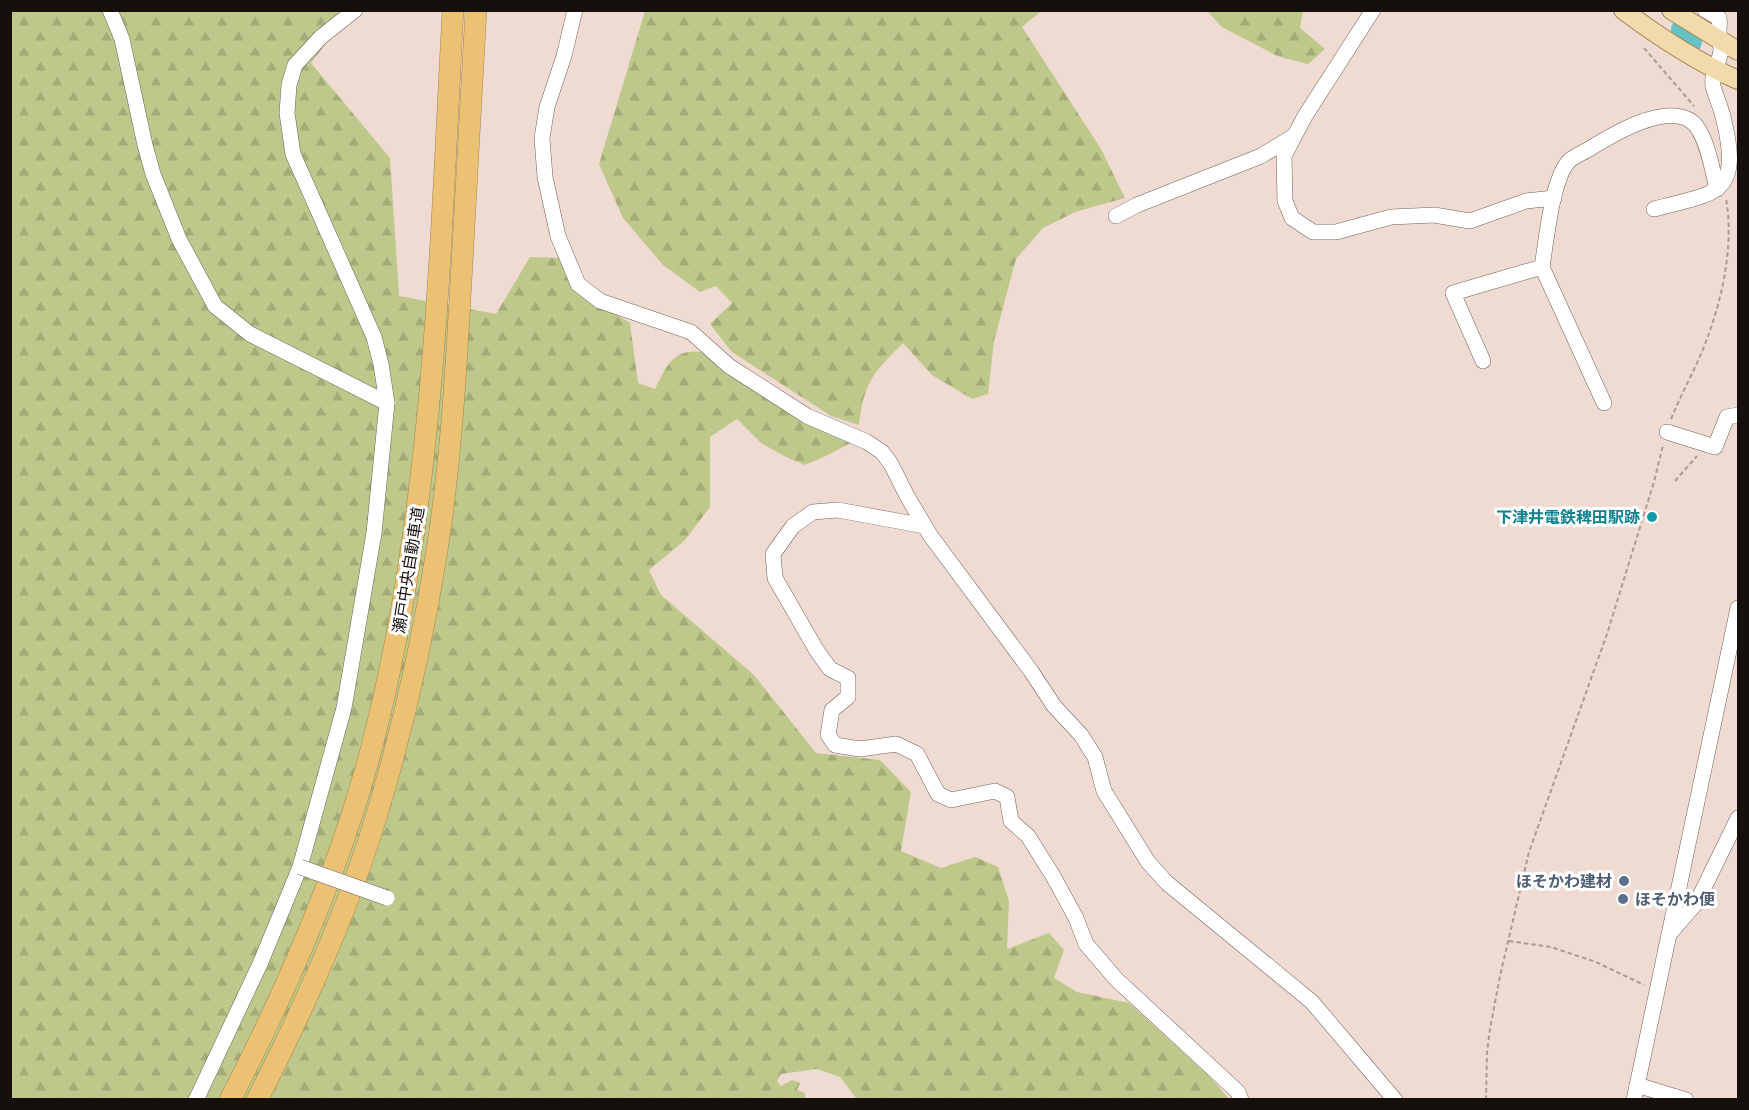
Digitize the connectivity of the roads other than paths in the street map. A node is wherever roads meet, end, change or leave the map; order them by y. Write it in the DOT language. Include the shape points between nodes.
graph roads {
  1 [pos="110,10"];
  2 [pos="355,10"];
  3 [pos="453,10"];
  4 [pos="476,10"];
  5 [pos="575,10"];
  6 [pos="1373,10"];
  7 [pos="1623,10"];
  8 [pos="1671,10"];
  9 [pos="1705,10"];
  10 [pos="1720,41"];
  11 [pos="1738,51"];
  12 [pos="1715,70"];
  13 [pos="1738,80"];
  14 [pos="1295,136"];
  15 [pos="1720,186"];
  16 [pos="1554,198"];
  17 [pos="1654,210"];
  18 [pos="1116,216"];
  19 [pos="1542,267"];
  20 [pos="1483,361"];
  21 [pos="387,403"];
  22 [pos="1604,404"];
  23 [pos="1738,415"];
  24 [pos="1666,432"];
  25 [pos="925,526"];
  26 [pos="1738,608"];
  27 [pos="1738,818"];
  28 [pos="300,867"];
  29 [pos="387,898"];
  30 [pos="1670,934"];
  31 [pos="1636,1092"];
  32 [pos="196,1100"];
  33 [pos="230,1100"];
  34 [pos="257,1100"];
  35 [pos="1241,1100"];
  36 [pos="1395,1100"];
  37 [pos="1686,1100"];
  1 -- 21 [label="street" via="122,39 153,174 179,239 215,306 250,334"];
  2 -- 21 [label="street" via="321,37 295,65 287,112 293,154 374,337"];
  3 -- 33 [label="highway, 瀬戸中央自動車道" via="433,367 413,548 396,641 378,724 353,810 318,909 268,1025"];
  4 -- 34 [label="highway, 瀬戸中央自動車道" via="448,472 420,644 376,816 341,916 290,1035"];
  5 -- 25 [label="street" via="542,138 545,177 558,236 578,284 600,301 692,332 729,366 807,416 882,452"];
  6 -- 14 [label="street"];
  7 -- 12 [label="main road" via="1651,32"];
  8 -- 10 [label="main road"];
  9 -- 10 [label="street" via="1719,18"];
  10 -- 11 [label="main road"];
  10 -- 12 [label="street"];
  12 -- 13 [label="main road"];
  12 -- 15 [label="street" via="1713,85 1725,124 1730,163 1729,173"];
  14 -- 16 [label="street" via="1284,156 1285,201 1292,218 1313,232 1336,232 1391,217 1434,215 1470,221 1526,201"];
  14 -- 18 [label="street" via="1261,156"];
  15 -- 16 [label="street" via="1700,131 1692,121 1667,116 1626,128 1569,161"];
  15 -- 17 [label="street" via="1709,194"];
  16 -- 19 [label="street"];
  19 -- 20 [label="street" via="1453,293"];
  19 -- 22 [label="street"];
  21 -- 28 [label="street" via="374,533 344,708"];
  23 -- 24 [label="street" via="1727,417 1715,447"];
  25 -- 35 [label="street" via="838,510 813,512 793,526 773,554 775,578 817,651 830,669 848,678 848,697 832,710 828,735 835,745 860,749 896,744 917,754 938,794 951,800 995,791 1007,797 1011,821 1028,836 1053,876 1086,944 1116,979 1238,1092"];
  25 -- 36 [label="street" via="1054,706 1086,742 1095,757 1104,791 1148,862 1167,883 1312,1002"];
  26 -- 30 [label="street"];
  27 -- 30 [label="street" via="1697,902"];
  28 -- 29 [label="street, bridge"];
  28 -- 32 [label="street" via="260,964"];
  30 -- 31 [label="street"];
  31 -- 37 [label="street"];
}
